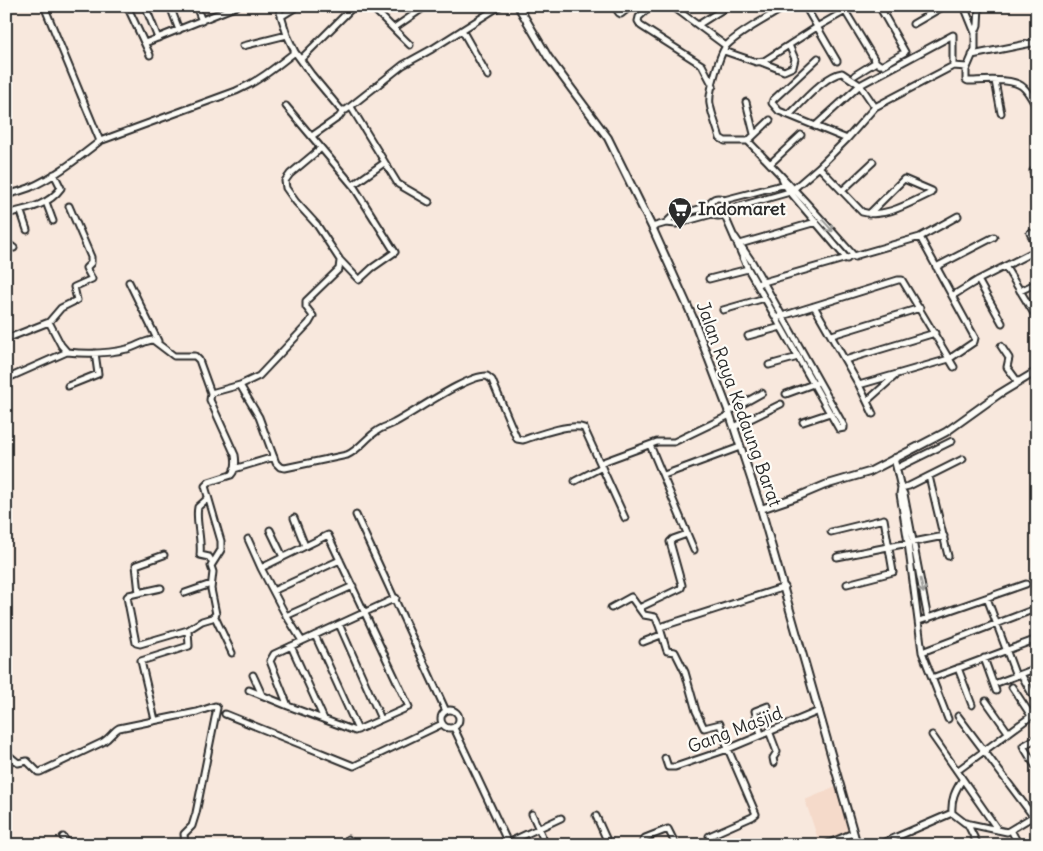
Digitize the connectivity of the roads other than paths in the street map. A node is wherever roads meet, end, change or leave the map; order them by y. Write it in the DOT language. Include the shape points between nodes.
graph roads {
  1 [pos="44,6"];
  2 [pos="128,6"];
  3 [pos="145,6"];
  4 [pos="170,6"];
  5 [pos="196,6"];
  6 [pos="237,6"];
  7 [pos="278,6"];
  8 [pos="298,6"];
  9 [pos="354,6"];
  10 [pos="371,6"];
  11 [pos="426,6"];
  12 [pos="500,6"];
  13 [pos="518,6"];
  14 [pos="614,6"];
  15 [pos="632,6"];
  16 [pos="651,6"];
  17 [pos="728,6"];
  18 [pos="786,6"];
  19 [pos="805,6"];
  20 [pos="854,6"];
  21 [pos="879,6"];
  22 [pos="944,6"];
  23 [pos="964,6"];
  24 [pos="980,6"];
  25 [pos="674,7"];
  26 [pos="844,9"];
  27 [pos="282,16"];
  28 [pos="202,21"];
  29 [pos="913,24"];
  30 [pos="698,25"];
  31 [pos="817,27"];
  32 [pos="394,28"];
  33 [pos="179,30"];
  34 [pos="462,30"];
  35 [pos="975,33"];
  36 [pos="287,35"];
  37 [pos="158,38"];
  38 [pos="1037,42"];
  39 [pos="145,43"];
  40 [pos="790,44"];
  41 [pos="410,45"];
  42 [pos="243,46"];
  43 [pos="725,48"];
  44 [pos="295,52"];
  45 [pos="150,55"];
  46 [pos="972,55"];
  47 [pos="818,58"];
  48 [pos="301,59"];
  49 [pos="837,61"];
  50 [pos="761,62"];
  51 [pos="876,62"];
  52 [pos="953,66"];
  53 [pos="967,67"];
  54 [pos="855,75"];
  55 [pos="488,76"];
  56 [pos="996,81"];
  57 [pos="860,85"];
  58 [pos="712,92"];
  59 [pos="746,102"];
  60 [pos="286,106"];
  61 [pos="351,106"];
  62 [pos="875,107"];
  63 [pos="1037,108"];
  64 [pos="344,110"];
  65 [pos="1001,114"];
  66 [pos="789,115"];
  67 [pos="770,120"];
  68 [pos="815,126"];
  69 [pos="754,134"];
  70 [pos="802,135"];
  71 [pos="312,136"];
  72 [pos="847,139"];
  73 [pos="100,140"];
  74 [pos="748,141"];
  75 [pos="320,149"];
  76 [pos="873,162"];
  77 [pos="384,163"];
  78 [pos="770,164"];
  79 [pos="819,167"];
  80 [pos="54,174"];
  81 [pos="787,184"];
  82 [pos="353,186"];
  83 [pos="773,188"];
  84 [pos="793,190"];
  85 [pos="842,191"];
  86 [pos="6,195"];
  87 [pos="777,196"];
  88 [pos="724,200"];
  89 [pos="46,202"];
  90 [pos="429,202"];
  91 [pos="69,206"];
  92 [pos="709,206"];
  93 [pos="21,212"];
  94 [pos="725,212"];
  95 [pos="6,214"];
  96 [pos="712,214"];
  97 [pos="869,214"];
  98 [pos="958,216"];
  99 [pos="53,221"];
  100 [pos="816,222"];
  101 [pos="666,223"];
  102 [pos="652,227"];
  103 [pos="27,230"];
  104 [pos="1030,233"];
  105 [pos="920,237"];
  106 [pos="994,237"];
  107 [pos="6,242"];
  108 [pos="739,245"];
  109 [pos="14,248"];
  110 [pos="1037,248"];
  111 [pos="855,257"];
  112 [pos="847,259"];
  113 [pos="340,260"];
  114 [pos="1005,266"];
  115 [pos="936,268"];
  116 [pos="748,269"];
  117 [pos="709,279"];
  118 [pos="978,280"];
  119 [pos="129,282"];
  120 [pos="761,283"];
  121 [pos="1037,283"];
  122 [pos="1020,291"];
  123 [pos="952,296"];
  124 [pos="765,298"];
  125 [pos="814,306"];
  126 [pos="920,308"];
  127 [pos="723,310"];
  128 [pos="1037,314"];
  129 [pos="779,317"];
  130 [pos="49,322"];
  131 [pos="1002,323"];
  132 [pos="781,327"];
  133 [pos="934,333"];
  134 [pos="832,335"];
  135 [pos="748,336"];
  136 [pos="6,339"];
  137 [pos="159,344"];
  138 [pos="1001,346"];
  139 [pos="67,352"];
  140 [pos="95,353"];
  141 [pos="798,357"];
  142 [pos="949,359"];
  143 [pos="845,360"];
  144 [pos="769,365"];
  145 [pos="954,367"];
  146 [pos="1037,371"];
  147 [pos="897,374"];
  148 [pos="6,379"];
  149 [pos="1018,382"];
  150 [pos="816,383"];
  151 [pos="859,384"];
  152 [pos="240,385"];
  153 [pos="68,386"];
  154 [pos="212,393"];
  155 [pos="762,393"];
  156 [pos="786,394"];
  157 [pos="867,401"];
  158 [pos="781,404"];
  159 [pos="729,413"];
  160 [pos="830,413"];
  161 [pos="874,414"];
  162 [pos="803,422"];
  163 [pos="734,427"];
  164 [pos="952,441"];
  165 [pos="650,444"];
  166 [pos="740,447"];
  167 [pos="274,457"];
  168 [pos="894,458"];
  169 [pos="963,459"];
  170 [pos="601,465"];
  171 [pos="897,468"];
  172 [pos="234,469"];
  173 [pos="664,475"];
  174 [pos="929,476"];
  175 [pos="575,481"];
  176 [pos="901,488"];
  177 [pos="208,498"];
  178 [pos="762,509"];
  179 [pos="356,515"];
  180 [pos="294,518"];
  181 [pos="625,518"];
  182 [pos="270,530"];
  183 [pos="831,532"];
  184 [pos="687,534"];
  185 [pos="944,536"];
  186 [pos="248,539"];
  187 [pos="911,543"];
  188 [pos="305,546"];
  189 [pos="890,547"];
  190 [pos="694,550"];
  191 [pos="164,555"];
  192 [pos="948,556"];
  193 [pos="284,557"];
  194 [pos="837,557"];
  195 [pos="340,560"];
  196 [pos="212,562"];
  197 [pos="261,568"];
  198 [pos="211,584"];
  199 [pos="847,584"];
  200 [pos="1026,584"];
  201 [pos="353,586"];
  202 [pos="785,587"];
  203 [pos="161,588"];
  204 [pos="273,591"];
  205 [pos="139,593"];
  206 [pos="185,593"];
  207 [pos="396,598"];
  208 [pos="988,598"];
  209 [pos="611,608"];
  210 [pos="639,608"];
  211 [pos="1035,609"];
  212 [pos="365,612"];
  213 [pos="215,616"];
  214 [pos="286,616"];
  215 [pos="928,619"];
  216 [pos="918,621"];
  217 [pos="338,624"];
  218 [pos="997,624"];
  219 [pos="660,627"];
  220 [pos="188,630"];
  221 [pos="315,635"];
  222 [pos="661,635"];
  223 [pos="1037,639"];
  224 [pos="302,641"];
  225 [pos="643,642"];
  226 [pos="291,646"];
  227 [pos="1006,650"];
  228 [pos="922,652"];
  229 [pos="232,653"];
  230 [pos="984,658"];
  231 [pos="958,668"];
  232 [pos="1037,668"];
  233 [pos="1019,675"];
  234 [pos="253,676"];
  235 [pos="932,678"];
  236 [pos="994,684"];
  237 [pos="1012,687"];
  238 [pos="249,690"];
  239 [pos="996,692"];
  240 [pos="262,695"];
  241 [pos="986,701"];
  242 [pos="1037,703"];
  243 [pos="972,704"];
  244 [pos="288,706"];
  245 [pos="768,706"];
  246 [pos="446,711"];
  247 [pos="819,711"];
  248 [pos="225,714"];
  249 [pos="958,716"];
  250 [pos="381,719"];
  251 [pos="948,719"];
  252 [pos="155,720"];
  253 [pos="324,720"];
  254 [pos="442,724"];
  255 [pos="454,728"];
  256 [pos="358,730"];
  257 [pos="769,731"];
  258 [pos="1008,732"];
  259 [pos="761,735"];
  260 [pos="932,735"];
  261 [pos="1037,738"];
  262 [pos="728,749"];
  263 [pos="984,750"];
  264 [pos="6,753"];
  265 [pos="665,758"];
  266 [pos="774,763"];
  267 [pos="1037,769"];
  268 [pos="956,771"];
  269 [pos="962,780"];
  270 [pos="952,813"];
  271 [pos="532,814"];
  272 [pos="1035,815"];
  273 [pos="596,816"];
  274 [pos="561,818"];
  275 [pos="967,823"];
  276 [pos="539,828"];
  277 [pos="998,830"];
  278 [pos="1011,830"];
  279 [pos="853,833"];
  280 [pos="63,836"];
  281 [pos="507,844"];
  282 [pos="854,844"];
  283 [pos="69,845"];
  284 [pos="185,845"];
  285 [pos="546,845"];
  286 [pos="609,845"];
  287 [pos="644,845"];
  288 [pos="676,845"];
  289 [pos="713,845"];
  290 [pos="825,845"];
  291 [pos="878,845"];
  292 [pos="978,845"];
  293 [pos="1019,845"];
  1 -- 73 [label="street"];
  2 -- 39 [label="street"];
  3 -- 37 [label="street"];
  4 -- 33 [label="street"];
  5 -- 28 [label="street"];
  6 -- 28 [label="street"];
  7 -- 27 [label="street"];
  8 -- 27 [label="street"];
  9 -- 48 [label="street"];
  10 -- 32 [label="street"];
  11 -- 32 [label="street"];
  12 -- 34 [label="street"];
  13 -- 102 [label="street, Jalan Raya Kedaung Barat" via="548,56 608,138"];
  14 -- 15 [label="street" via="621,14"];
  16 -- 58 [label="street" via="639,18 641,26 702,65"];
  17 -- 30 [label="street"];
  18 -- 43 [label="street"];
  19 -- 31 [label="street"];
  20 -- 26 [label="street"];
  21 -- 51 [label="street" via="905,52 883,65"];
  22 -- 29 [label="street"];
  23 -- 35 [label="street"];
  24 -- 35 [label="street"];
  25 -- 30 [label="street"];
  26 -- 31 [label="street"];
  26 -- 51 [label="street"];
  27 -- 36 [label="street"];
  28 -- 33 [label="street"];
  30 -- 43 [label="street"];
  31 -- 40 [label="street"];
  31 -- 49 [label="street"];
  32 -- 41 [label="street"];
  33 -- 37 [label="street"];
  34 -- 55 [label="street"];
  34 -- 61 [label="street" via="403,65"];
  35 -- 46 [label="street"];
  36 -- 42 [label="street"];
  36 -- 44 [label="street"];
  37 -- 39 [label="street"];
  38 -- 46 [label="street"];
  39 -- 45 [label="street"];
  40 -- 50 [label="street"];
  40 -- 50 [label="street" via="796,58 793,67 784,71"];
  43 -- 50 [label="street"];
  43 -- 58 [label="street"];
  44 -- 48 [label="street"];
  44 -- 73 [label="street" via="255,83 236,92"];
  46 -- 53 [label="street"];
  47 -- 66 [label="street" via="773,100 778,111"];
  48 -- 64 [label="street"];
  51 -- 54 [label="street"];
  52 -- 53 [label="street"];
  52 -- 57 [label="street" via="953,35"];
  52 -- 62 [label="street"];
  53 -- 56 [label="street" via="968,81"];
  56 -- 63 [label="street" via="1019,83"];
  56 -- 65 [label="street"];
  57 -- 62 [label="street"];
  57 -- 66 [label="street" via="837,73"];
  57 -- 68 [label="street"];
  58 -- 74 [label="street" via="710,103 720,138"];
  59 -- 69 [label="street"];
  60 -- 71 [label="street"];
  61 -- 64 [label="street"];
  61 -- 77 [label="street"];
  62 -- 72 [label="street"];
  64 -- 71 [label="street"];
  66 -- 68 [label="street"];
  67 -- 69 [label="street"];
  68 -- 72 [label="street"];
  69 -- 74 [label="street"];
  70 -- 78 [label="street"];
  71 -- 75 [label="street"];
  72 -- 79 [label="street"];
  73 -- 80 [label="street"];
  74 -- 78 [label="street"];
  75 -- 82 [label="street"];
  75 -- 113 [label="street" via="290,174 285,181 286,188 317,225"];
  76 -- 85 [label="street"];
  77 -- 82 [label="street"];
  77 -- 90 [label="street" via="398,184"];
  78 -- 81 [label="street"];
  79 -- 84 [label="street"];
  79 -- 85 [label="street"];
  80 -- 86 [label="street" via="27,189"];
  80 -- 89 [label="street" via="61,188"];
  81 -- 83 [label="street"];
  81 -- 84 [label="street"];
  82 -- 113 [label="street" via="395,252 359,280"];
  83 -- 87 [label="street"];
  83 -- 88 [label="street"];
  84 -- 87 [label="street"];
  84 -- 100 [label="street"];
  84 -- 111 [label="street, one-way"];
  85 -- 97 [label="street" via="862,212"];
  87 -- 94 [label="street"];
  88 -- 92 [label="street" via="715,198"];
  88 -- 94 [label="street"];
  89 -- 93 [label="street"];
  89 -- 99 [label="street"];
  91 -- 130 [label="street" via="91,258 86,268 92,280 74,287 77,300 61,308"];
  92 -- 96 [label="street"];
  92 -- 101 [label="street" via="672,217"];
  93 -- 95 [label="street"];
  93 -- 103 [label="street"];
  94 -- 96 [label="street" via="718,216"];
  94 -- 108 [label="street"];
  96 -- 101 [label="street" via="676,224"];
  97 -- 97 [label="street" via="904,179 932,191 893,210"];
  98 -- 105 [label="street"];
  100 -- 108 [label="street"];
  100 -- 112 [label="street"];
  101 -- 102 [label="street"];
  102 -- 159 [label="street, Jalan Raya Kedaung Barat" via="693,318"];
  104 -- 110 [label="street"];
  105 -- 111 [label="street"];
  105 -- 115 [label="street"];
  106 -- 115 [label="street"];
  107 -- 109 [label="street"];
  108 -- 116 [label="street"];
  108 -- 120 [label="street"];
  110 -- 114 [label="street"];
  111 -- 112 [label="street"];
  112 -- 120 [label="street"];
  113 -- 152 [label="street" via="340,269 306,302 313,316 309,323 258,376"];
  114 -- 118 [label="street"];
  114 -- 122 [label="street"];
  115 -- 123 [label="street"];
  116 -- 117 [label="street"];
  116 -- 120 [label="street"];
  118 -- 123 [label="street"];
  118 -- 131 [label="street"];
  119 -- 137 [label="street"];
  120 -- 124 [label="street"];
  120 -- 129 [label="street"];
  121 -- 122 [label="street"];
  122 -- 128 [label="street"];
  123 -- 142 [label="street" via="975,340"];
  124 -- 127 [label="street"];
  124 -- 129 [label="street"];
  125 -- 126 [label="street" via="902,280"];
  125 -- 129 [label="street"];
  125 -- 134 [label="street"];
  126 -- 133 [label="street"];
  126 -- 134 [label="street"];
  129 -- 132 [label="street"];
  129 -- 150 [label="street"];
  130 -- 136 [label="street"];
  130 -- 139 [label="street"];
  132 -- 135 [label="street"];
  132 -- 141 [label="street"];
  133 -- 142 [label="street"];
  133 -- 143 [label="street"];
  134 -- 143 [label="street"];
  137 -- 140 [label="street" via="150,340 129,349"];
  137 -- 154 [label="street" via="174,356 195,356"];
  138 -- 149 [label="street" via="1008,358 1007,367"];
  139 -- 140 [label="street"];
  139 -- 148 [label="street"];
  140 -- 153 [label="street" via="98,374"];
  141 -- 144 [label="street"];
  141 -- 150 [label="street"];
  142 -- 145 [label="street"];
  142 -- 147 [label="street"];
  143 -- 151 [label="street"];
  146 -- 149 [label="street"];
  147 -- 151 [label="street"];
  147 -- 157 [label="street"];
  149 -- 168 [label="street" via="946,432"];
  150 -- 156 [label="street"];
  150 -- 160 [label="street"];
  150 -- 160 [label="street" via="844,428 839,430"];
  151 -- 157 [label="street"];
  152 -- 154 [label="street"];
  152 -- 167 [label="street" via="259,416"];
  154 -- 172 [label="street" via="210,400 235,455"];
  155 -- 159 [label="street"];
  157 -- 161 [label="street"];
  158 -- 163 [label="street"];
  159 -- 163 [label="street, Jalan Raya Kedaung Barat"];
  159 -- 165 [label="street" via="674,442"];
  160 -- 162 [label="street"];
  163 -- 166 [label="street, Jalan Raya Kedaung Barat"];
  164 -- 171 [label="street"];
  165 -- 170 [label="street"];
  165 -- 173 [label="street"];
  166 -- 173 [label="street"];
  166 -- 178 [label="street, Jalan Raya Kedaung Barat"];
  167 -- 170 [label="street" via="277,465 285,468 347,455 376,431 480,376 487,376 492,380 517,439 567,428 583,428"];
  167 -- 172 [label="street"];
  168 -- 171 [label="street"];
  168 -- 178 [label="street" via="869,472"];
  169 -- 174 [label="street"];
  170 -- 175 [label="street"];
  170 -- 181 [label="street"];
  171 -- 176 [label="street"];
  172 -- 177 [label="street" via="231,475 207,483"];
  173 -- 184 [label="street"];
  174 -- 176 [label="street"];
  174 -- 185 [label="street"];
  176 -- 187 [label="street"];
  177 -- 196 [label="street" via="222,547"];
  177 -- 196 [label="street" via="198,507 197,515 202,545 200,555 209,557"];
  178 -- 202 [label="street, Jalan Raya Kedaung Barat"];
  179 -- 207 [label="street"];
  180 -- 188 [label="street"];
  182 -- 193 [label="street"];
  183 -- 189 [label="street" via="884,520"];
  184 -- 190 [label="street"];
  184 -- 210 [label="street" via="670,542 682,588"];
  185 -- 187 [label="street"];
  185 -- 192 [label="street"];
  186 -- 197 [label="street"];
  187 -- 189 [label="street"];
  187 -- 215 [label="street, one-way"];
  187 -- 216 [label="street"];
  188 -- 193 [label="street"];
  188 -- 195 [label="street" via="328,534"];
  189 -- 194 [label="street"];
  189 -- 199 [label="street" via="893,572"];
  191 -- 205 [label="street" via="136,565"];
  193 -- 197 [label="street"];
  195 -- 201 [label="street"];
  195 -- 204 [label="street"];
  196 -- 198 [label="street"];
  197 -- 204 [label="street"];
  198 -- 206 [label="street"];
  198 -- 213 [label="street"];
  200 -- 208 [label="street"];
  201 -- 212 [label="street"];
  201 -- 214 [label="street"];
  202 -- 219 [label="street"];
  202 -- 247 [label="street, Jalan Raya Kedaung Barat"];
  203 -- 205 [label="street"];
  204 -- 214 [label="street"];
  205 -- 220 [label="street" via="127,598 136,642 140,644"];
  207 -- 212 [label="street"];
  207 -- 246 [label="street"];
  208 -- 215 [label="street"];
  208 -- 218 [label="street"];
  209 -- 210 [label="street" via="631,597"];
  210 -- 219 [label="street" via="644,615 655,617"];
  211 -- 218 [label="street"];
  212 -- 217 [label="street"];
  212 -- 250 [label="street" via="409,707"];
  213 -- 220 [label="street"];
  213 -- 229 [label="street"];
  214 -- 224 [label="street"];
  215 -- 216 [label="street"];
  216 -- 228 [label="street"];
  217 -- 221 [label="street"];
  217 -- 250 [label="street"];
  218 -- 227 [label="street"];
  218 -- 228 [label="street"];
  219 -- 222 [label="street"];
  220 -- 252 [label="street" via="189,646 141,661"];
  221 -- 224 [label="street"];
  221 -- 256 [label="street"];
  222 -- 225 [label="street"];
  222 -- 262 [label="street" via="667,651 674,652 685,672 704,728 720,724"];
  223 -- 227 [label="street"];
  224 -- 226 [label="street"];
  226 -- 244 [label="street" via="274,654 270,661"];
  226 -- 253 [label="street"];
  227 -- 230 [label="street"];
  227 -- 233 [label="street"];
  228 -- 235 [label="street"];
  230 -- 231 [label="street"];
  230 -- 236 [label="street"];
  231 -- 235 [label="street"];
  231 -- 243 [label="street"];
  232 -- 233 [label="street"];
  233 -- 236 [label="street"];
  233 -- 242 [label="street"];
  234 -- 240 [label="street"];
  235 -- 251 [label="street"];
  236 -- 239 [label="street"];
  237 -- 258 [label="street" via="1030,716"];
  238 -- 240 [label="street"];
  240 -- 244 [label="street"];
  241 -- 258 [label="street"];
  244 -- 253 [label="street"];
  245 -- 259 [label="street" via="755,711"];
  246 -- 254 [label="street" via="441,717"];
  246 -- 255 [label="street" via="454,711 459,717"];
  247 -- 257 [label="street, Gang Masjid"];
  247 -- 279 [label="street, Jalan Raya Kedaung Barat"];
  248 -- 254 [label="street" via="354,766"];
  249 -- 263 [label="street"];
  250 -- 256 [label="street"];
  252 -- 264 [label="street" via="115,730 111,738 40,772 27,761 18,763"];
  252 -- 284 [label="street" via="213,706 216,708 196,813 192,826 185,833"];
  253 -- 256 [label="street"];
  254 -- 255 [label="street" via="449,729"];
  255 -- 281 [label="street"];
  257 -- 259 [label="street, Gang Masjid"];
  257 -- 266 [label="street" via="777,752"];
  258 -- 263 [label="street"];
  259 -- 262 [label="street, Gang Masjid"];
  260 -- 268 [label="street"];
  261 -- 267 [label="street" via="1023,746"];
  262 -- 265 [label="street, Gang Masjid" via="670,768"];
  262 -- 289 [label="street" via="756,814 709,836"];
  263 -- 268 [label="street"];
  263 -- 272 [label="street"];
  268 -- 269 [label="street"];
  269 -- 270 [label="street" via="953,795"];
  269 -- 277 [label="street"];
  270 -- 275 [label="street"];
  270 -- 291 [label="street"];
  271 -- 276 [label="street"];
  272 -- 278 [label="street"];
  273 -- 286 [label="street"];
  274 -- 276 [label="street"];
  275 -- 277 [label="street"];
  275 -- 292 [label="street"];
  276 -- 281 [label="street"];
  276 -- 285 [label="street"];
  277 -- 278 [label="street"];
  278 -- 293 [label="street"];
  279 -- 282 [label="street, Jalan Raya Kedaung Barat"];
  279 -- 290 [label="street"];
  280 -- 283 [label="street"];
  287 -- 288 [label="street" via="645,838 668,829"];
}
